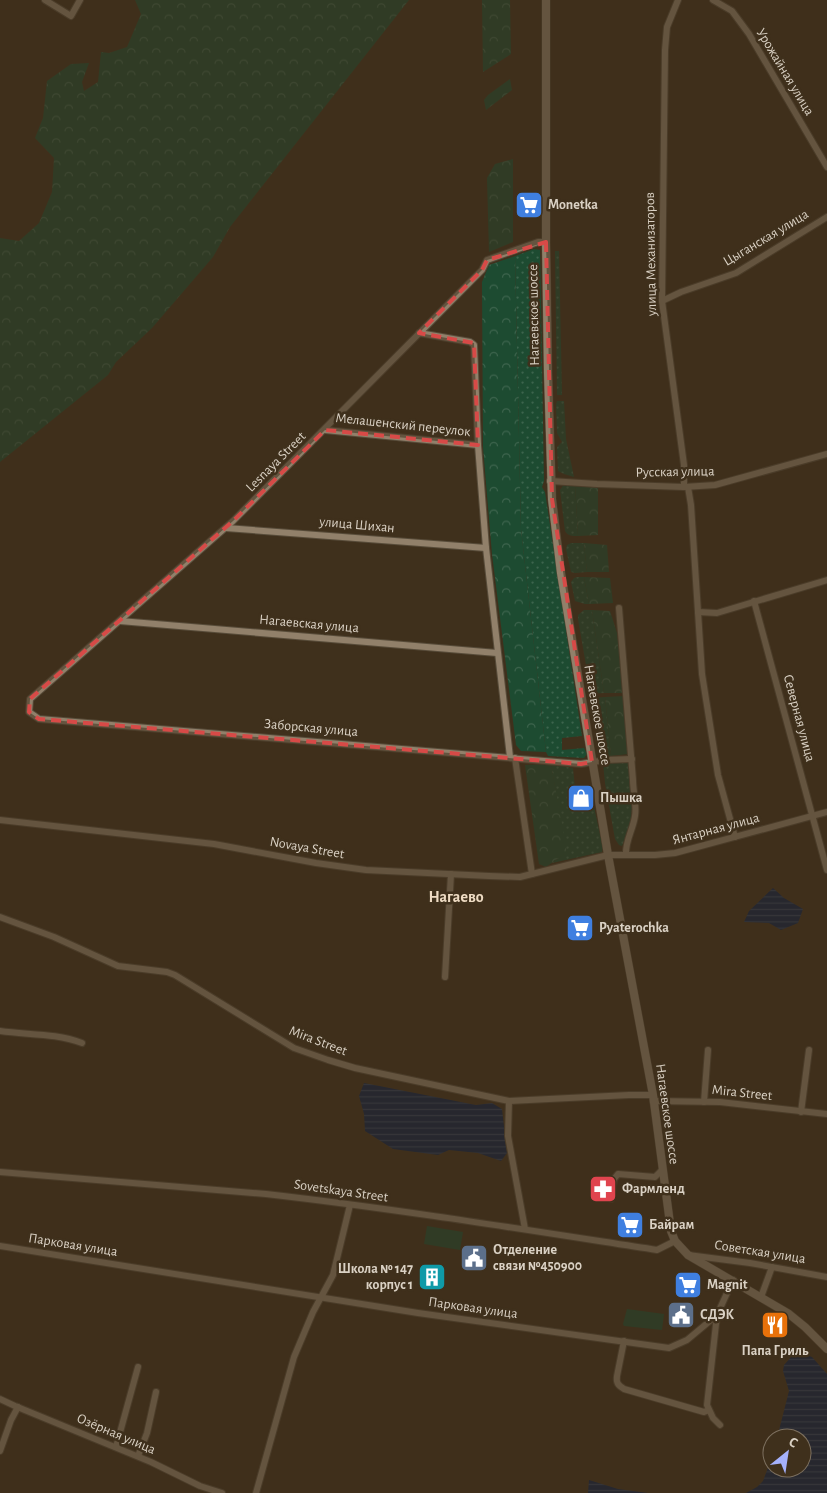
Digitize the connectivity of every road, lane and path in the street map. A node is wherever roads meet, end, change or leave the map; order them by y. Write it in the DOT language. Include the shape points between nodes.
graph roads {
  1 [pos="45,0"];
  2 [pos="80,0"];
  3 [pos="546,0"];
  4 [pos="678,0"];
  5 [pos="713,0"];
  6 [pos="827,167"];
  7 [pos="827,217"];
  8 [pos="546,242"];
  9 [pos="662,301"];
  10 [pos="419,332"];
  11 [pos="325,430"];
  12 [pos="478,445"];
  13 [pos="827,454"];
  14 [pos="550,481"];
  15 [pos="686,487"];
  16 [pos="226,528"];
  17 [pos="486,548"];
  18 [pos="827,580"];
  19 [pos="754,602"];
  20 [pos="619,608"];
  21 [pos="698,612"];
  22 [pos="120,621"];
  23 [pos="497,653"];
  24 [pos="29,712"];
  25 [pos="513,758"];
  26 [pos="632,759"];
  27 [pos="592,762"];
  28 [pos="827,812"];
  29 [pos="813,816"];
  30 [pos="0,820"];
  31 [pos="735,837"];
  32 [pos="608,855"];
  33 [pos="626,855"];
  34 [pos="827,870"];
  35 [pos="451,874"];
  36 [pos="532,874"];
  37 [pos="0,917"];
  38 [pos="445,977"];
  39 [pos="0,1030"];
  40 [pos="82,1042"];
  41 [pos="708,1050"];
  42 [pos="809,1050"];
  43 [pos="653,1098"];
  44 [pos="509,1101"];
  45 [pos="704,1102"];
  46 [pos="801,1112"];
  47 [pos="827,1114"];
  48 [pos="662,1170"];
  49 [pos="0,1172"];
  50 [pos="610,1199"];
  51 [pos="350,1205"];
  52 [pos="525,1229"];
  53 [pos="675,1241"];
  54 [pos="0,1246"];
  55 [pos="688,1255"];
  56 [pos="772,1266"];
  57 [pos="827,1277"];
  58 [pos="733,1280"];
  59 [pos="321,1297"];
  60 [pos="761,1297"];
  61 [pos="716,1315"];
  62 [pos="624,1341"];
  63 [pos="827,1348"];
  64 [pos="138,1367"];
  65 [pos="156,1392"];
  66 [pos="0,1398"];
  67 [pos="18,1407"];
  68 [pos="710,1410"];
  69 [pos="720,1424"];
  70 [pos="116,1447"];
  71 [pos="0,1451"];
  72 [pos="138,1456"];
  73 [pos="222,1493"];
  74 [pos="256,1493"];
  1 -- 2 [label="street" via="71,16"];
  3 -- 8 [label="street, Нагаевское шоссе"];
  4 -- 9 [label="street, улица Механизаторов" via="667,27 665,50"];
  5 -- 6 [label="street, Урожайная улица" via="732,11 749,34"];
  7 -- 9 [label="street, Цыганская улица" via="736,273"];
  8 -- 10 [label="street, Lesnaya Street" via="487,260 482,270"];
  8 -- 14 [label="street, Нагаевское шоссе"];
  9 -- 15 [label="street, улица Механизаторов"];
  10 -- 11 [label="street, Lesnaya Street"];
  10 -- 12 [label="street" via="474,345"];
  11 -- 12 [label="street, Мелашенский переулок"];
  11 -- 16 [label="street, Lesnaya Street"];
  12 -- 17 [label="street"];
  13 -- 15 [label="street, Русская улица" via="715,485"];
  14 -- 15 [label="street, Русская улица"];
  14 -- 27 [label="street, Нагаевское шоссе" via="561,573"];
  15 -- 21 [label="street, улица Механизаторов" via="691,505"];
  16 -- 17 [label="street, улица Шихан"];
  16 -- 22 [label="street, Lesnaya Street"];
  17 -- 23 [label="street"];
  18 -- 19 [label="street"];
  19 -- 21 [label="street" via="717,613"];
  19 -- 29 [label="street, Северная улица"];
  20 -- 26 [label="street"];
  21 -- 31 [label="street, улица Механизаторов" via="702,674 718,775"];
  22 -- 23 [label="street, Нагаевская улица"];
  22 -- 24 [label="street, Lesnaya Street" via="30,699"];
  23 -- 25 [label="street"];
  24 -- 25 [label="street, Заборская улица" via="39,719"];
  25 -- 27 [label="street, Заборская улица" via="581,764"];
  25 -- 36 [label="street"];
  26 -- 27 [label="street, Заборская улица"];
  26 -- 33 [label="street" via="635,816 625,846"];
  27 -- 32 [label="street, Нагаевское шоссе"];
  28 -- 29 [label="street, Янтарная улица"];
  29 -- 31 [label="street, Янтарная улица"];
  29 -- 34 [label="street, Северная улица"];
  30 -- 35 [label="street, Novaya Street" via="214,844 358,869"];
  31 -- 33 [label="street, Янтарная улица" via="675,853"];
  32 -- 33 [label="street, Янтарная улица"];
  32 -- 36 [label="street, Novaya Street"];
  32 -- 43 [label="street, Нагаевское шоссе"];
  35 -- 36 [label="street, Novaya Street" via="520,877"];
  35 -- 38 [label="street"];
  37 -- 44 [label="street, Mira Street" via="118,966 175,975 294,1048 355,1068"];
  39 -- 40 [label="street"];
  41 -- 45 [label="street"];
  42 -- 46 [label="street"];
  43 -- 44 [label="street, Mira Street" via="629,1095"];
  43 -- 45 [label="street, Mira Street"];
  43 -- 48 [label="street, Нагаевское шоссе"];
  44 -- 52 [label="street" via="508,1136"];
  45 -- 46 [label="street, Mira Street"];
  46 -- 47 [label="street, Mira Street"];
  48 -- 50 [label="street" via="654,1177 618,1174"];
  48 -- 53 [label="street, Нагаевское шоссе" via="670,1231"];
  49 -- 51 [label="street, Sovetskaya Street" via="266,1194"];
  51 -- 52 [label="street, Sovetskaya Street"];
  51 -- 59 [label="street" via="333,1275"];
  52 -- 53 [label="street, Sovetskaya Street" via="657,1250"];
  53 -- 55 [label="street, Нагаевское шоссе"];
  54 -- 59 [label="street, Парковая улица"];
  55 -- 56 [label="street, Советская улица"];
  55 -- 58 [label="street, Нагаевское шоссе"];
  56 -- 57 [label="street, Советская улица"];
  56 -- 60 [label="street"];
  58 -- 60 [label="street, Нагаевское шоссе"];
  58 -- 61 [label="street, Парковая улица"];
  59 -- 62 [label="street, Парковая улица"];
  59 -- 74 [label="street" via="294,1357"];
  60 -- 63 [label="street, Нагаевское шоссе" via="789,1314"];
  61 -- 62 [label="street, Парковая улица" via="687,1340 669,1348"];
  61 -- 68 [label="street" via="707,1405"];
  62 -- 68 [label="street" via="616,1381 618,1386 704,1412"];
  64 -- 70 [label="street"];
  65 -- 72 [label="street"];
  66 -- 67 [label="street, Озёрная улица"];
  67 -- 70 [label="street, Озёрная улица"];
  67 -- 71 [label="street"];
  68 -- 69 [label="street"];
  70 -- 72 [label="street, Озёрная улица"];
  72 -- 73 [label="street, Озёрная улица"];
}
